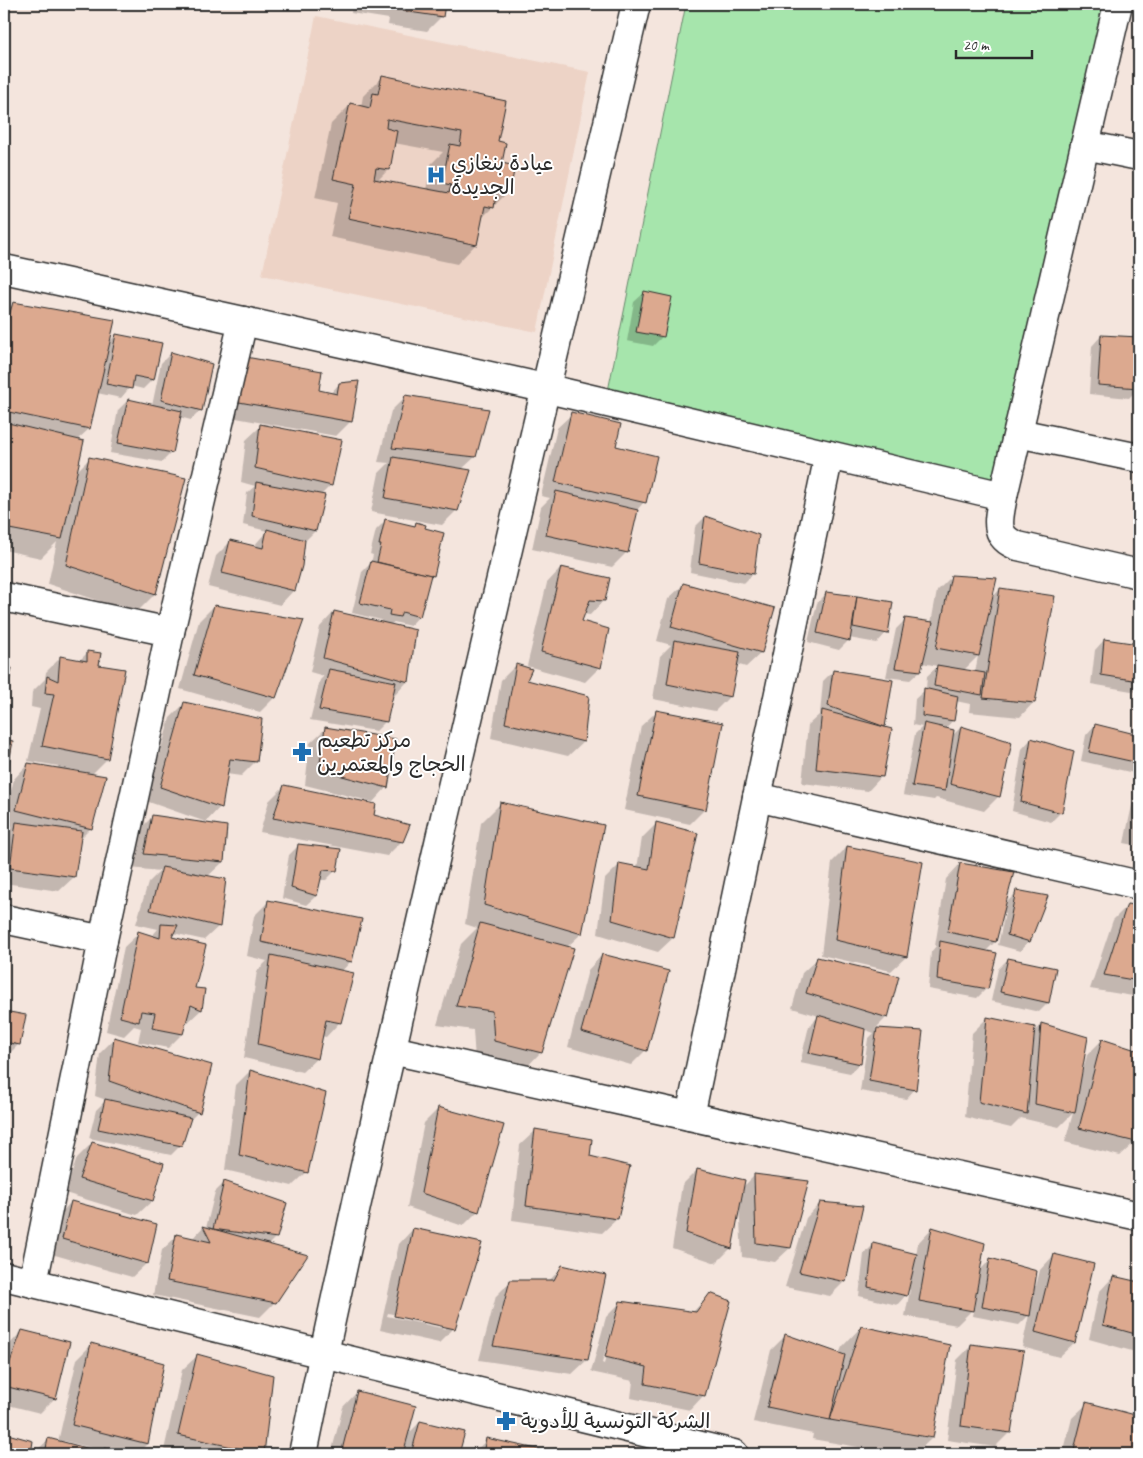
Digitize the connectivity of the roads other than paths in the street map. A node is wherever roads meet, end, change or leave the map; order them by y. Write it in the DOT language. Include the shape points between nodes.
graph roads {
  1 [pos="636,4"];
  2 [pos="1118,4"];
  3 [pos="1085,145"];
  4 [pos="1139,156"];
  5 [pos="4,270"];
  6 [pos="243,321"];
  7 [pos="544,388"];
  8 [pos="1018,433"];
  9 [pos="829,455"];
  10 [pos="1139,458"];
  11 [pos="1003,496"];
  12 [pos="1139,574"];
  13 [pos="4,597"];
  14 [pos="170,632"];
  15 [pos="757,798"];
  16 [pos="1139,885"];
  17 [pos="4,919"];
  18 [pos="103,940"];
  19 [pos="392,1050"];
  20 [pos="690,1116"];
  21 [pos="1139,1216"];
  22 [pos="4,1276"];
  23 [pos="33,1283"];
  24 [pos="323,1353"];
  25 [pos="302,1454"];
  26 [pos="734,1454"];
  1 -- 7 [label="street"];
  2 -- 3 [label="street"];
  3 -- 4 [label="street"];
  3 -- 8 [label="street"];
  5 -- 6 [label="street"];
  6 -- 7 [label="street"];
  6 -- 14 [label="street"];
  7 -- 9 [label="street"];
  7 -- 19 [label="street"];
  8 -- 10 [label="street"];
  8 -- 11 [label="street"];
  9 -- 11 [label="street"];
  9 -- 15 [label="street"];
  11 -- 12 [label="street" via="999,527 1002,537 1009,543"];
  13 -- 14 [label="street"];
  14 -- 18 [label="street"];
  15 -- 16 [label="street"];
  15 -- 20 [label="street"];
  17 -- 18 [label="street"];
  18 -- 23 [label="street"];
  19 -- 20 [label="street"];
  19 -- 24 [label="street"];
  20 -- 21 [label="street"];
  22 -- 23 [label="street"];
  23 -- 24 [label="street"];
  24 -- 25 [label="street"];
  24 -- 26 [label="street"];
}
